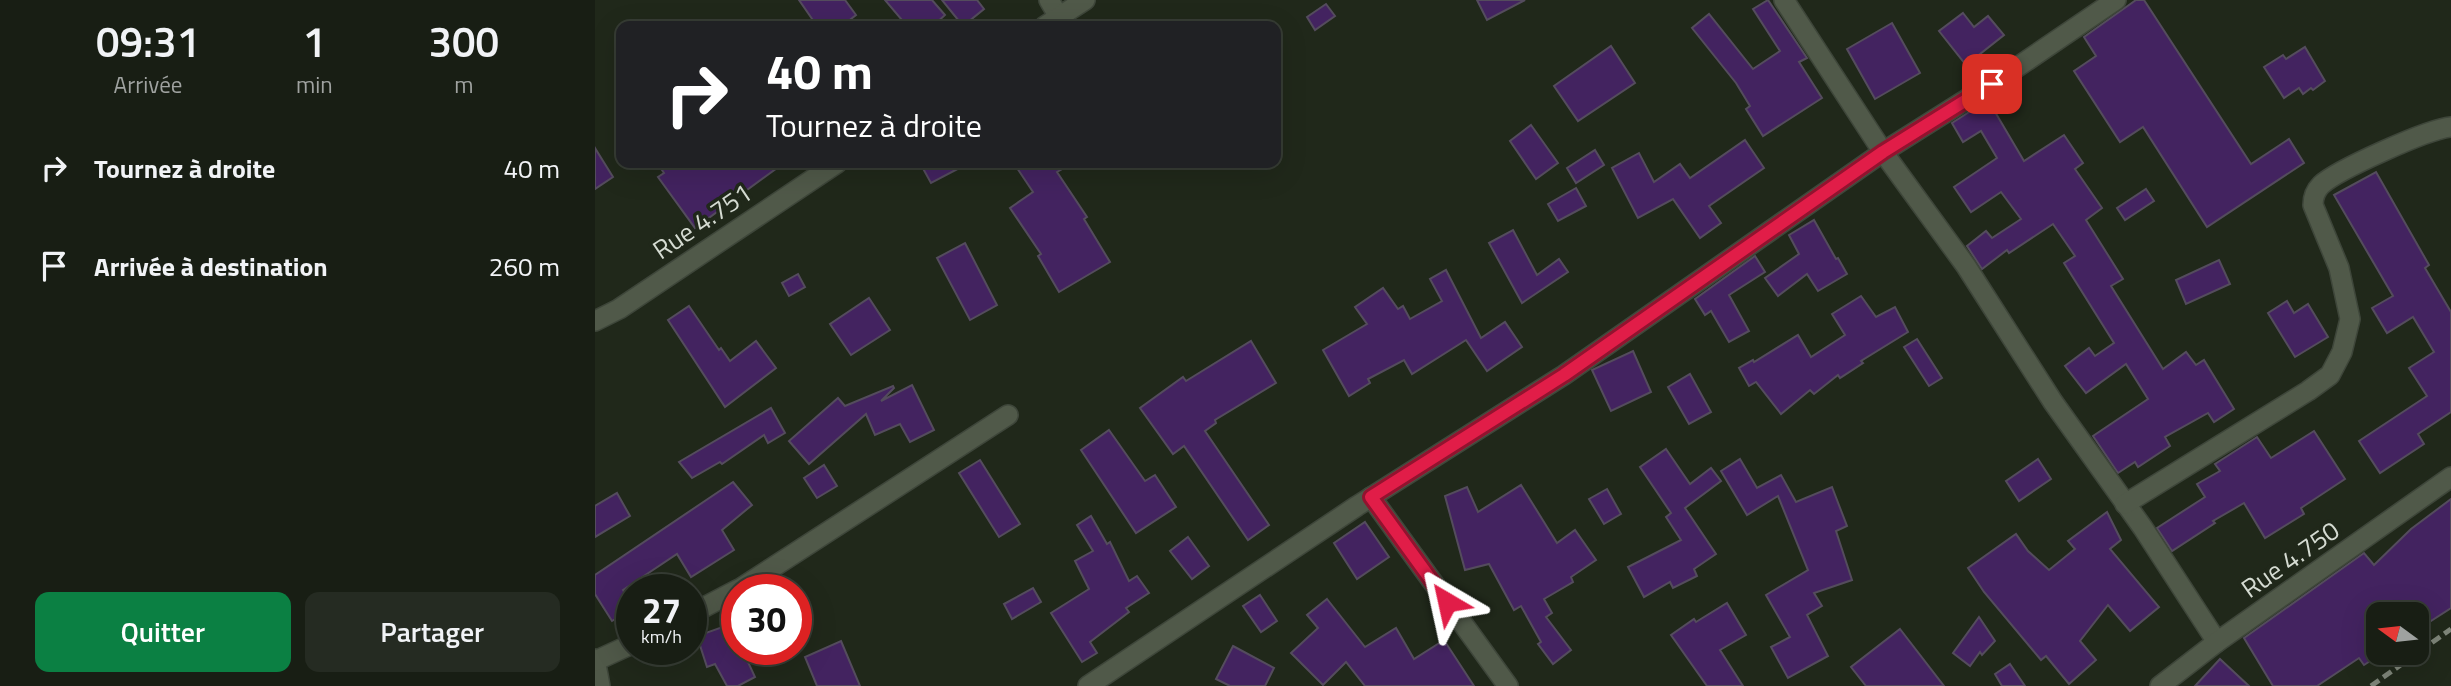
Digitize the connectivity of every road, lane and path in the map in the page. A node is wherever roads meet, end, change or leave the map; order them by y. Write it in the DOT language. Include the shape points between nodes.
graph roads {
  1 [pos="1085,0"];
  2 [pos="1784,0"];
  3 [pos="2116,0"];
  4 [pos="1051,14"];
  5 [pos="2451,127"];
  6 [pos="1883,152"];
  7 [pos="830,168"];
  8 [pos="595,321"];
  9 [pos="1007,415"];
  10 [pos="2451,477"];
  11 [pos="1371,497"];
  12 [pos="2125,504"];
  13 [pos="762,574"];
  14 [pos="2217,642"];
  15 [pos="616,651"];
  16 [pos="595,660"];
  17 [pos="600,686"];
  18 [pos="1088,686"];
  19 [pos="1508,686"];
  20 [pos="2160,686"];
  1 -- 4 [label="street"];
  2 -- 6 [label="street"];
  3 -- 6 [label="street"];
  5 -- 12 [label="street" via="2373,156 2321,185 2314,195 2313,205 2339,268 2350,319 2342,352 2330,374"];
  6 -- 11 [label="street" via="1564,375"];
  6 -- 12 [label="street" via="1966,266"];
  7 -- 8 [label="street, Rue 4.751"];
  9 -- 13 [label="street"];
  10 -- 14 [label="street, Rue 4.750"];
  11 -- 18 [label="street"];
  11 -- 19 [label="street"];
  12 -- 14 [label="street"];
  14 -- 20 [label="street, Rue 4.750"];
  15 -- 16 [label="street"];
  16 -- 17 [label="street"];
}
